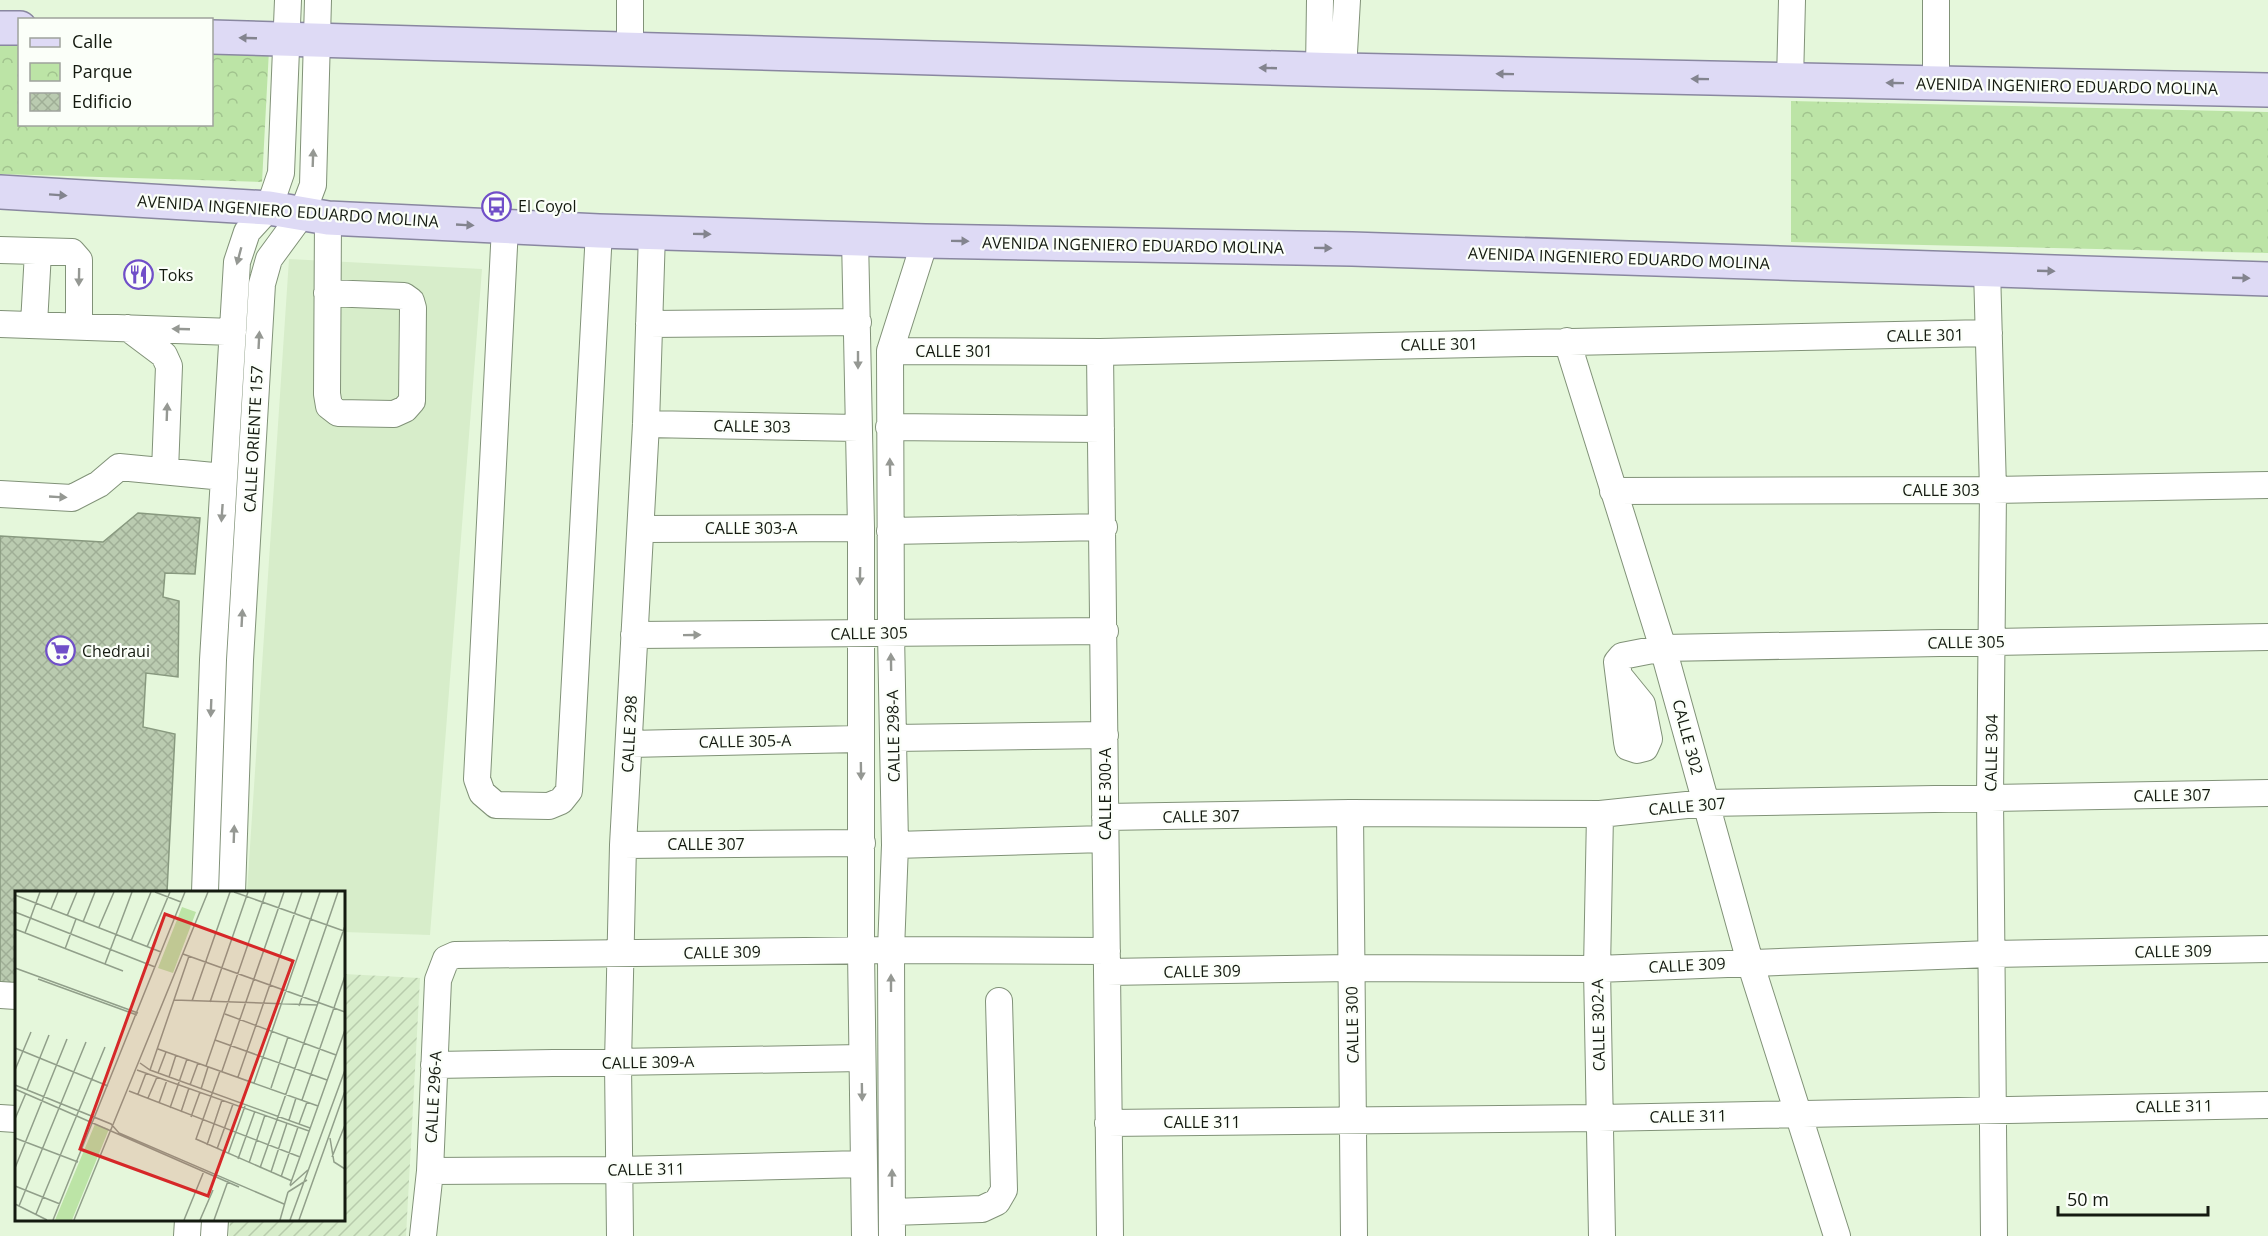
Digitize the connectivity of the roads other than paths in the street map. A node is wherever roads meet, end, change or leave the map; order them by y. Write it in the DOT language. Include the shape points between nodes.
graph roads {
  1 [pos="288,0"];
  2 [pos="318,0"];
  3 [pos="630,0"];
  4 [pos="1320,0"];
  5 [pos="1347,0"];
  6 [pos="1792,0"];
  7 [pos="1936,0"];
  8 [pos="0,27"];
  9 [pos="18,28"];
  10 [pos="213,37"];
  11 [pos="285,40"];
  12 [pos="317,41"];
  13 [pos="630,48"];
  14 [pos="1331,70"];
  15 [pos="1790,81"];
  16 [pos="1936,83"];
  17 [pos="2268,90"];
  18 [pos="0,192"];
  19 [pos="269,207"];
  20 [pos="315,216"];
  21 [pos="504,227"];
  22 [pos="599,231"];
  23 [pos="652,233"];
  24 [pos="855,238"];
  25 [pos="925,241"];
  26 [pos="0,250"];
  27 [pos="38,252"];
  28 [pos="1987,270"];
  29 [pos="2268,279"];
  30 [pos="327,293"];
  31 [pos="858,322"];
  32 [pos="0,324"];
  33 [pos="34,324"];
  34 [pos="649,324"];
  35 [pos="79,326"];
  36 [pos="128,328"];
  37 [pos="233,332"];
  38 [pos="1989,333"];
  39 [pos="1567,342"];
  40 [pos="890,351"];
  41 [pos="1100,352"];
  42 [pos="646,424"];
  43 [pos="889,427"];
  44 [pos="858,428"];
  45 [pos="1101,429"];
  46 [pos="165,471"];
  47 [pos="224,477"];
  48 [pos="2268,485"];
  49 [pos="1994,490"];
  50 [pos="1614,491"];
  51 [pos="0,494"];
  52 [pos="861,528"];
  53 [pos="1104,528"];
  54 [pos="641,529"];
  55 [pos="890,531"];
  56 [pos="1105,632"];
  57 [pos="859,633"];
  58 [pos="891,633"];
  59 [pos="634,635"];
  60 [pos="2268,638"];
  61 [pos="1992,641"];
  62 [pos="1663,648"];
  63 [pos="213,660"];
  64 [pos="240,660"];
  65 [pos="1620,677"];
  66 [pos="1105,735"];
  67 [pos="893,738"];
  68 [pos="860,739"];
  69 [pos="629,744"];
  70 [pos="2268,793"];
  71 [pos="1990,797"];
  72 [pos="1706,803"];
  73 [pos="1350,813"];
  74 [pos="1600,814"];
  75 [pos="1105,828"];
  76 [pos="862,843"];
  77 [pos="623,845"];
  78 [pos="895,845"];
  79 [pos="205,891"];
  80 [pos="232,891"];
  81 [pos="2268,949"];
  82 [pos="891,950"];
  83 [pos="861,951"];
  84 [pos="620,953"];
  85 [pos="1991,954"];
  86 [pos="446,959"];
  87 [pos="1107,962"];
  88 [pos="1750,962"];
  89 [pos="1350,968"];
  90 [pos="1597,969"];
  91 [pos="999,1001"];
  92 [pos="862,1058"];
  93 [pos="618,1063"];
  94 [pos="434,1065"];
  95 [pos="2268,1105"];
  96 [pos="1994,1110"];
  97 [pos="1798,1114"];
  98 [pos="0,1118"];
  99 [pos="1599,1118"];
  100 [pos="15,1119"];
  101 [pos="1354,1122"];
  102 [pos="1108,1123"];
  103 [pos="863,1164"];
  104 [pos="618,1170"];
  105 [pos="430,1171"];
  106 [pos="188,1221"];
  107 [pos="215,1221"];
  108 [pos="892,1224"];
  109 [pos="187,1236"];
  110 [pos="214,1236"];
  111 [pos="423,1236"];
  112 [pos="620,1236"];
  113 [pos="865,1236"];
  114 [pos="1110,1236"];
  115 [pos="1354,1236"];
  116 [pos="1602,1236"];
  117 [pos="1836,1236"];
  118 [pos="1994,1236"];
  1 -- 11 [label="street, CALLE ORIENTE 157"];
  2 -- 12 [label="street, CALLE ORIENTE 157"];
  3 -- 13 [label="street"];
  4 -- 14 [label="street"];
  5 -- 14 [label="street"];
  6 -- 15 [label="street"];
  7 -- 16 [label="street"];
  8 -- 9 [label="main road"];
  11 -- 10 [label="main road, AVENIDA INGENIERO EDUARDO MOLINA, one-way"];
  11 -- 12 [label="main road, AVENIDA INGENIERO EDUARDO MOLINA"];
  11 -- 19 [label="street, CALLE ORIENTE 157" via="281,172"];
  12 -- 13 [label="main road, AVENIDA INGENIERO EDUARDO MOLINA"];
  20 -- 12 [label="street, CALLE ORIENTE 157, one-way"];
  14 -- 13 [label="main road, AVENIDA INGENIERO EDUARDO MOLINA, one-way"];
  15 -- 14 [label="main road, AVENIDA INGENIERO EDUARDO MOLINA, one-way"];
  16 -- 15 [label="main road, AVENIDA INGENIERO EDUARDO MOLINA, one-way"];
  16 -- 17 [label="main road, AVENIDA INGENIERO EDUARDO MOLINA"];
  18 -- 19 [label="main road, AVENIDA INGENIERO EDUARDO MOLINA, one-way"];
  19 -- 20 [label="main road, AVENIDA INGENIERO EDUARDO MOLINA"];
  19 -- 37 [label="street, CALLE ORIENTE 157, one-way" via="247,232 237,262"];
  20 -- 21 [label="main road, AVENIDA INGENIERO EDUARDO MOLINA, one-way"];
  20 -- 30 [label="street"];
  64 -- 20 [label="street, CALLE ORIENTE 157, one-way" via="262,284 269,259"];
  21 -- 22 [label="main road, AVENIDA INGENIERO EDUARDO MOLINA"];
  21 -- 22 [label="street" via="477,779 482,793 496,805 549,806 561,801 569,791"];
  22 -- 23 [label="main road, AVENIDA INGENIERO EDUARDO MOLINA"];
  23 -- 24 [label="main road, AVENIDA INGENIERO EDUARDO MOLINA, one-way"];
  23 -- 34 [label="street, CALLE 298"];
  24 -- 25 [label="main road, AVENIDA INGENIERO EDUARDO MOLINA"];
  24 -- 31 [label="street, CALLE 298-A"];
  25 -- 28 [label="main road, AVENIDA INGENIERO EDUARDO MOLINA, one-way" via="1352,249"];
  25 -- 40 [label="street, CALLE 298-A"];
  26 -- 27 [label="street"];
  27 -- 33 [label="street"];
  27 -- 35 [label="street, one-way" via="72,252 79,260"];
  28 -- 29 [label="main road, AVENIDA INGENIERO EDUARDO MOLINA, one-way"];
  28 -- 38 [label="street, CALLE 304"];
  30 -- 30 [label="street" via="330,405 338,413 394,414 405,410 412,401 411,301 404,296"];
  31 -- 34 [label="street"];
  31 -- 44 [label="street, CALLE 298-A, one-way"];
  32 -- 33 [label="street"];
  33 -- 35 [label="street"];
  34 -- 42 [label="street, CALLE 298"];
  35 -- 36 [label="street"];
  37 -- 36 [label="street, one-way"];
  46 -- 36 [label="street, one-way" via="169,366 164,355"];
  37 -- 47 [label="street, CALLE ORIENTE 157"];
  38 -- 39 [label="street, CALLE 301"];
  38 -- 49 [label="street, CALLE 304"];
  39 -- 41 [label="street, CALLE 301"];
  39 -- 50 [label="street, CALLE 302"];
  40 -- 41 [label="street, CALLE 301"];
  40 -- 43 [label="street, CALLE 298-A"];
  41 -- 45 [label="street, CALLE 300-A"];
  42 -- 44 [label="street, CALLE 303"];
  42 -- 54 [label="street, CALLE 298"];
  43 -- 45 [label="street"];
  55 -- 43 [label="street, CALLE 298-A, one-way"];
  44 -- 52 [label="street, CALLE 298-A"];
  45 -- 53 [label="street, CALLE 300-A"];
  46 -- 47 [label="street"];
  51 -- 46 [label="street, one-way" via="72,498 99,484 119,467"];
  47 -- 63 [label="street, CALLE ORIENTE 157, one-way"];
  48 -- 49 [label="street, CALLE 303"];
  49 -- 50 [label="street, CALLE 303"];
  49 -- 61 [label="street, CALLE 304"];
  50 -- 62 [label="street, CALLE 302"];
  52 -- 54 [label="street, CALLE 303-A"];
  52 -- 57 [label="street, CALLE 298-A, one-way"];
  53 -- 55 [label="street"];
  53 -- 56 [label="street, CALLE 300-A"];
  54 -- 59 [label="street, CALLE 298"];
  55 -- 58 [label="street, CALLE 298-A"];
  56 -- 58 [label="street, CALLE 305"];
  56 -- 66 [label="street, CALLE 300-A"];
  57 -- 58 [label="street, CALLE 305"];
  59 -- 57 [label="street, CALLE 305, one-way"];
  57 -- 68 [label="street, CALLE 298-A"];
  67 -- 58 [label="street, CALLE 298-A, one-way"];
  59 -- 69 [label="street, CALLE 298"];
  60 -- 61 [label="street, CALLE 305"];
  61 -- 62 [label="street, CALLE 305"];
  61 -- 71 [label="street, CALLE 304"];
  62 -- 65 [label="street, CALLE 305" via="1619,658"];
  62 -- 72 [label="street, CALLE 302"];
  63 -- 64 [label="street"];
  63 -- 79 [label="street, CALLE ORIENTE 157, one-way"];
  80 -- 64 [label="street, CALLE ORIENTE 157, one-way"];
  66 -- 67 [label="street"];
  66 -- 75 [label="street, CALLE 300-A"];
  67 -- 78 [label="street, CALLE 298-A"];
  68 -- 69 [label="street, CALLE 305-A"];
  68 -- 76 [label="street, CALLE 298-A, one-way"];
  69 -- 77 [label="street, CALLE 298"];
  70 -- 71 [label="street, CALLE 307"];
  71 -- 72 [label="street, CALLE 307"];
  71 -- 85 [label="street, CALLE 304"];
  72 -- 74 [label="street, CALLE 307"];
  72 -- 88 [label="street, CALLE 302"];
  73 -- 74 [label="street, CALLE 307"];
  73 -- 75 [label="street, CALLE 307"];
  73 -- 89 [label="street, CALLE 300"];
  74 -- 90 [label="street, CALLE 302-A"];
  75 -- 78 [label="street, CALLE 307"];
  75 -- 87 [label="street, CALLE 300-A"];
  76 -- 77 [label="street, CALLE 307"];
  76 -- 83 [label="street, CALLE 298-A"];
  77 -- 84 [label="street, CALLE 298"];
  78 -- 82 [label="street, CALLE 298-A"];
  81 -- 85 [label="street, CALLE 309"];
  82 -- 83 [label="street, CALLE 309"];
  82 -- 87 [label="street, CALLE 309"];
  108 -- 82 [label="street, CALLE 298-A, one-way"];
  83 -- 84 [label="street, CALLE 309"];
  83 -- 92 [label="street, CALLE 298-A"];
  84 -- 86 [label="street, CALLE 309" via="464,955"];
  84 -- 93 [label="street, CALLE 298"];
  85 -- 88 [label="street, CALLE 309"];
  85 -- 96 [label="street, CALLE 304"];
  86 -- 94 [label="street, CALLE 296-A" via="438,980"];
  87 -- 89 [label="street, CALLE 309"];
  87 -- 102 [label="street, CALLE 300-A"];
  88 -- 90 [label="street, CALLE 309"];
  88 -- 97 [label="street, CALLE 302"];
  89 -- 90 [label="street, CALLE 309"];
  89 -- 101 [label="street, CALLE 300"];
  90 -- 99 [label="street, CALLE 302-A"];
  91 -- 108 [label="street" via="1004,1190 997,1202 982,1209"];
  92 -- 93 [label="street, CALLE 309-A"];
  92 -- 103 [label="street, CALLE 298-A, one-way"];
  93 -- 94 [label="street, CALLE 309-A"];
  93 -- 104 [label="street, CALLE 298"];
  94 -- 105 [label="street, CALLE 296-A"];
  95 -- 96 [label="street, CALLE 311"];
  96 -- 97 [label="street, CALLE 311"];
  96 -- 118 [label="street, CALLE 304"];
  97 -- 99 [label="street, CALLE 311"];
  97 -- 117 [label="street, CALLE 302"];
  98 -- 100 [label="street"];
  99 -- 101 [label="street, CALLE 311"];
  99 -- 116 [label="street, CALLE 302-A"];
  101 -- 102 [label="street, CALLE 311"];
  101 -- 115 [label="street, CALLE 300"];
  102 -- 114 [label="street, CALLE 300-A"];
  103 -- 104 [label="street, CALLE 311"];
  103 -- 113 [label="street, CALLE 298-A"];
  104 -- 105 [label="street, CALLE 311"];
  104 -- 112 [label="street, CALLE 298"];
  105 -- 111 [label="street, CALLE 296-A"];
  106 -- 109 [label="street"];
  107 -- 110 [label="street"];
}
